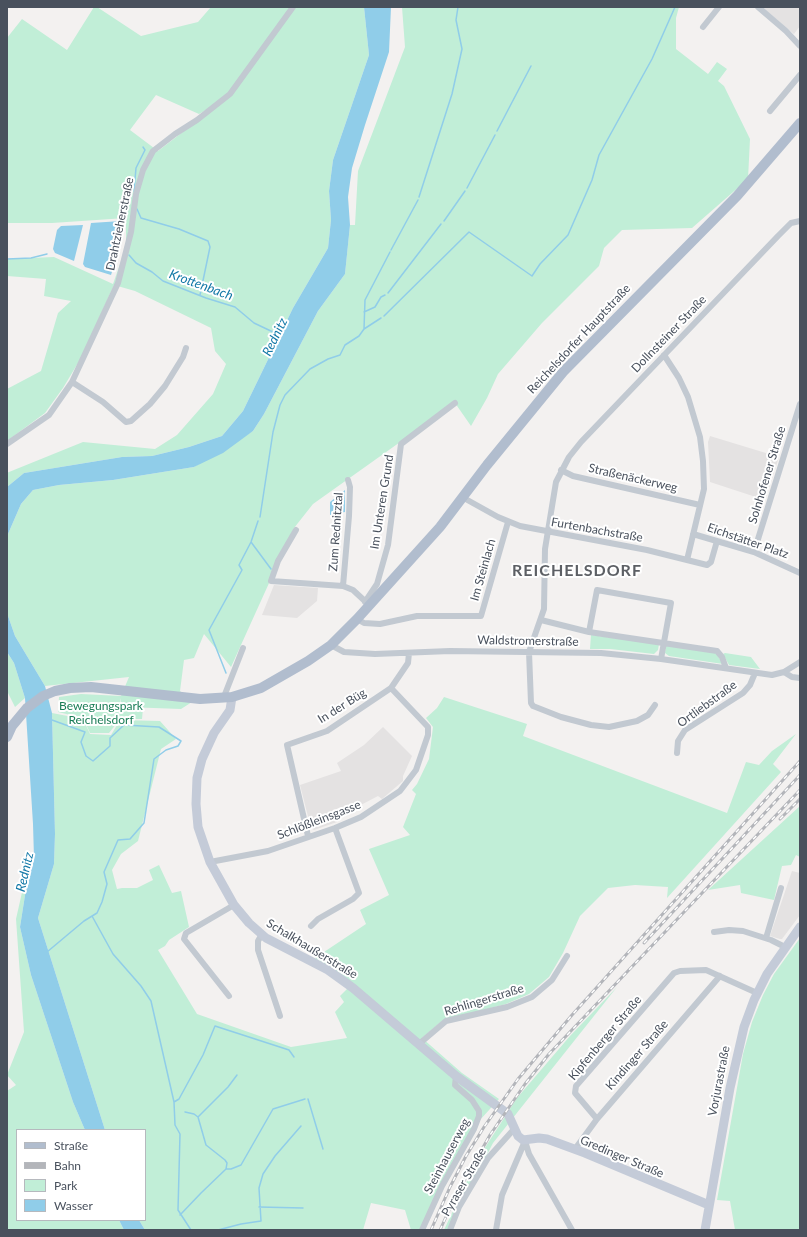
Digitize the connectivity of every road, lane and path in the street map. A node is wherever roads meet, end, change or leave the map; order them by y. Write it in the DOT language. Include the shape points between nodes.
graph roads {
  1 [pos="292,7"];
  2 [pos="719,7"];
  3 [pos="758,7"];
  4 [pos="703,26"];
  5 [pos="800,46"];
  6 [pos="800,75"];
  7 [pos="770,111"];
  8 [pos="800,123"];
  9 [pos="800,221"];
  10 [pos="186,348"];
  11 [pos="664,355"];
  12 [pos="72,382"];
  13 [pos="455,404"];
  14 [pos="800,404"];
  15 [pos="7,444"];
  16 [pos="561,470"];
  17 [pos="348,480"];
  18 [pos="462,497"];
  19 [pos="700,505"];
  20 [pos="508,522"];
  21 [pos="296,530"];
  22 [pos="547,532"];
  23 [pos="693,534"];
  24 [pos="717,541"];
  25 [pos="754,552"];
  26 [pos="687,560"];
  27 [pos="800,572"];
  28 [pos="343,586"];
  29 [pos="367,604"];
  30 [pos="357,619"];
  31 [pos="541,620"];
  32 [pos="589,632"];
  33 [pos="664,643"];
  34 [pos="330,645"];
  35 [pos="243,648"];
  36 [pos="529,652"];
  37 [pos="409,653"];
  38 [pos="661,658"];
  39 [pos="800,662"];
  40 [pos="726,668"];
  41 [pos="754,672"];
  42 [pos="784,672"];
  43 [pos="800,678"];
  44 [pos="391,688"];
  45 [pos="228,698"];
  46 [pos="655,705"];
  47 [pos="12,722"];
  48 [pos="7,737"];
  49 [pos="677,753"];
  50 [pos="335,828"];
  51 [pos="308,836"];
  52 [pos="210,862"];
  53 [pos="781,888"];
  54 [pos="234,905"];
  55 [pos="311,926"];
  56 [pos="800,927"];
  57 [pos="714,932"];
  58 [pos="262,934"];
  59 [pos="766,938"];
  60 [pos="785,947"];
  61 [pos="568,956"];
  62 [pos="720,976"];
  63 [pos="757,993"];
  64 [pos="229,996"];
  65 [pos="280,1016"];
  66 [pos="419,1044"];
  67 [pos="456,1076"];
  68 [pos="597,1119"];
  69 [pos="515,1128"];
  70 [pos="525,1141"];
  71 [pos="575,1149"];
  72 [pos="709,1205"];
  73 [pos="422,1230"];
  74 [pos="450,1230"];
  75 [pos="496,1230"];
  76 [pos="572,1230"];
  77 [pos="705,1230"];
  1 -- 12 [label="street, Drahtzieherstraße" via="230,94 153,151 143,170 136,194 131,232 118,284"];
  2 -- 4 [label="street"];
  3 -- 5 [label="street"];
  6 -- 7 [label="street"];
  8 -- 18 [label="main road, Reichelsdorfer Hauptstraße" via="737,196 563,372"];
  9 -- 11 [label="street, Dollnsteiner Straße" via="791,223"];
  10 -- 12 [label="street" via="183,358 165,386 131,421 126,422 103,402"];
  11 -- 16 [label="street, Dollnsteiner Straße" via="581,442"];
  11 -- 19 [label="street, Eichstätter Platz" via="688,396 700,437 704,472 704,489"];
  12 -- 15 [label="street, Drahtzieherstraße" via="49,415"];
  13 -- 29 [label="street, Im Unteren Grund" via="401,444 388,545"];
  14 -- 25 [label="street, Solnhofener Straße"];
  16 -- 19 [label="street, Straßenäckerweg" via="573,476"];
  16 -- 22 [label="street, Dollnsteiner Straße" via="554,491"];
  17 -- 28 [label="street, Zum Rednitztal" via="349,516"];
  18 -- 20 [label="street, Furtenbachstraße"];
  18 -- 29 [label="main road, Reichelsdorfer Hauptstraße" via="436,532"];
  19 -- 23 [label="street, Eichstätter Platz"];
  20 -- 22 [label="street, Furtenbachstraße"];
  20 -- 30 [label="street, Im Steinlach" via="481,616 417,616 380,624 364,623"];
  21 -- 28 [label="street" via="281,556 271,581"];
  22 -- 26 [label="street, Furtenbachstraße" via="631,546"];
  22 -- 31 [label="street, Dollnsteiner Straße" via="544,609"];
  23 -- 24 [label="street, Eichstätter Platz"];
  23 -- 26 [label="street"];
  24 -- 25 [label="street, Eichstätter Platz"];
  24 -- 26 [label="street, Furtenbachstraße" via="711,562 707,565"];
  25 -- 27 [label="street, Eichstätter Platz"];
  28 -- 29 [label="street" via="353,590"];
  29 -- 30 [label="main road, Reichelsdorfer Hauptstraße"];
  30 -- 34 [label="main road, Reichelsdorfer Hauptstraße"];
  31 -- 32 [label="street, Waldstromerstraße"];
  31 -- 36 [label="street, Dollnsteiner Straße"];
  32 -- 33 [label="street, Waldstromerstraße"];
  32 -- 33 [label="street" via="597,590 671,604"];
  33 -- 38 [label="street"];
  33 -- 40 [label="street, Waldstromerstraße" via="717,651"];
  34 -- 37 [label="street, Waldstromerstraße" via="344,652"];
  34 -- 45 [label="main road, Reichelsdorfer Hauptstraße" via="261,688"];
  35 -- 45 [label="street" via="225,694"];
  36 -- 37 [label="street, Waldstromerstraße"];
  36 -- 38 [label="street, Waldstromerstraße" via="601,653"];
  36 -- 46 [label="street" via="530,699 533,706 561,717 608,727 637,721 648,715"];
  37 -- 44 [label="street, In der Büg" via="408,663"];
  38 -- 40 [label="street, Waldstromerstraße"];
  39 -- 42 [label="street, Waldstromerstraße"];
  40 -- 41 [label="street, Waldstromerstraße"];
  41 -- 42 [label="street, Waldstromerstraße" via="772,675"];
  41 -- 49 [label="street, Ortliebstraße" via="750,685 743,693 685,730 678,741"];
  42 -- 43 [label="street, Waldstromerstraße"];
  44 -- 50 [label="street, Schlößleinsgasse" via="428,727 422,757 400,791 361,817"];
  44 -- 51 [label="street, In der Büg" via="327,731 287,745"];
  45 -- 47 [label="main road, Reichelsdorfer Hauptstraße" via="200,699 83,687 56,691 31,704"];
  45 -- 52 [label="main road, Schalkhaußerstraße" via="230,710 214,733 202,759 197,778 198,828"];
  47 -- 48 [label="main road, Reichelsdorfer Hauptstraße"];
  50 -- 51 [label="street, Schlößleinsgasse"];
  50 -- 55 [label="street" via="359,893"];
  51 -- 52 [label="street, Schlößleinsgasse" via="268,851"];
  52 -- 54 [label="main road, Schalkhaußerstraße"];
  53 -- 59 [label="street"];
  54 -- 58 [label="main road, Schalkhaußerstraße"];
  54 -- 64 [label="street" via="186,933 184,939"];
  56 -- 60 [label="main road, Vorjurastraße"];
  57 -- 59 [label="street" via="736,930"];
  58 -- 65 [label="street" via="258,941 258,950"];
  58 -- 66 [label="main road, Schalkhaußerstraße" via="344,981"];
  59 -- 60 [label="street"];
  60 -- 63 [label="main road, Vorjurastraße"];
  61 -- 66 [label="street, Rehlingerstraße" via="552,980 532,997 507,1007 446,1021"];
  62 -- 63 [label="street"];
  62 -- 68 [label="street, Kindinger Straße"];
  62 -- 68 [label="street, Kipfenberger Straße" via="701,969 674,973 576,1086 575,1093"];
  63 -- 72 [label="main road, Vorjurastraße" via="737,1051"];
  66 -- 67 [label="main road, Schalkhaußerstraße"];
  67 -- 69 [label="main road, Schalkhaußerstraße" via="508,1114"];
  67 -- 73 [label="street, Steinhauserweg" via="455,1085 472,1100 479,1111 479,1116"];
  68 -- 71 [label="street, Kindinger Straße"];
  69 -- 70 [label="main road, Schalkhaußerstraße" via="518,1136"];
  69 -- 74 [label="street, Pyraser Straße" via="488,1158 459,1207"];
  70 -- 71 [label="main road, Gredinger Straße" via="542,1138"];
  70 -- 75 [label="street" via="502,1195"];
  70 -- 76 [label="street, Schalkhaußerstraße" via="529,1154"];
  71 -- 72 [label="main road, Gredinger Straße"];
  72 -- 77 [label="main road, Vorjurastraße"];
}
